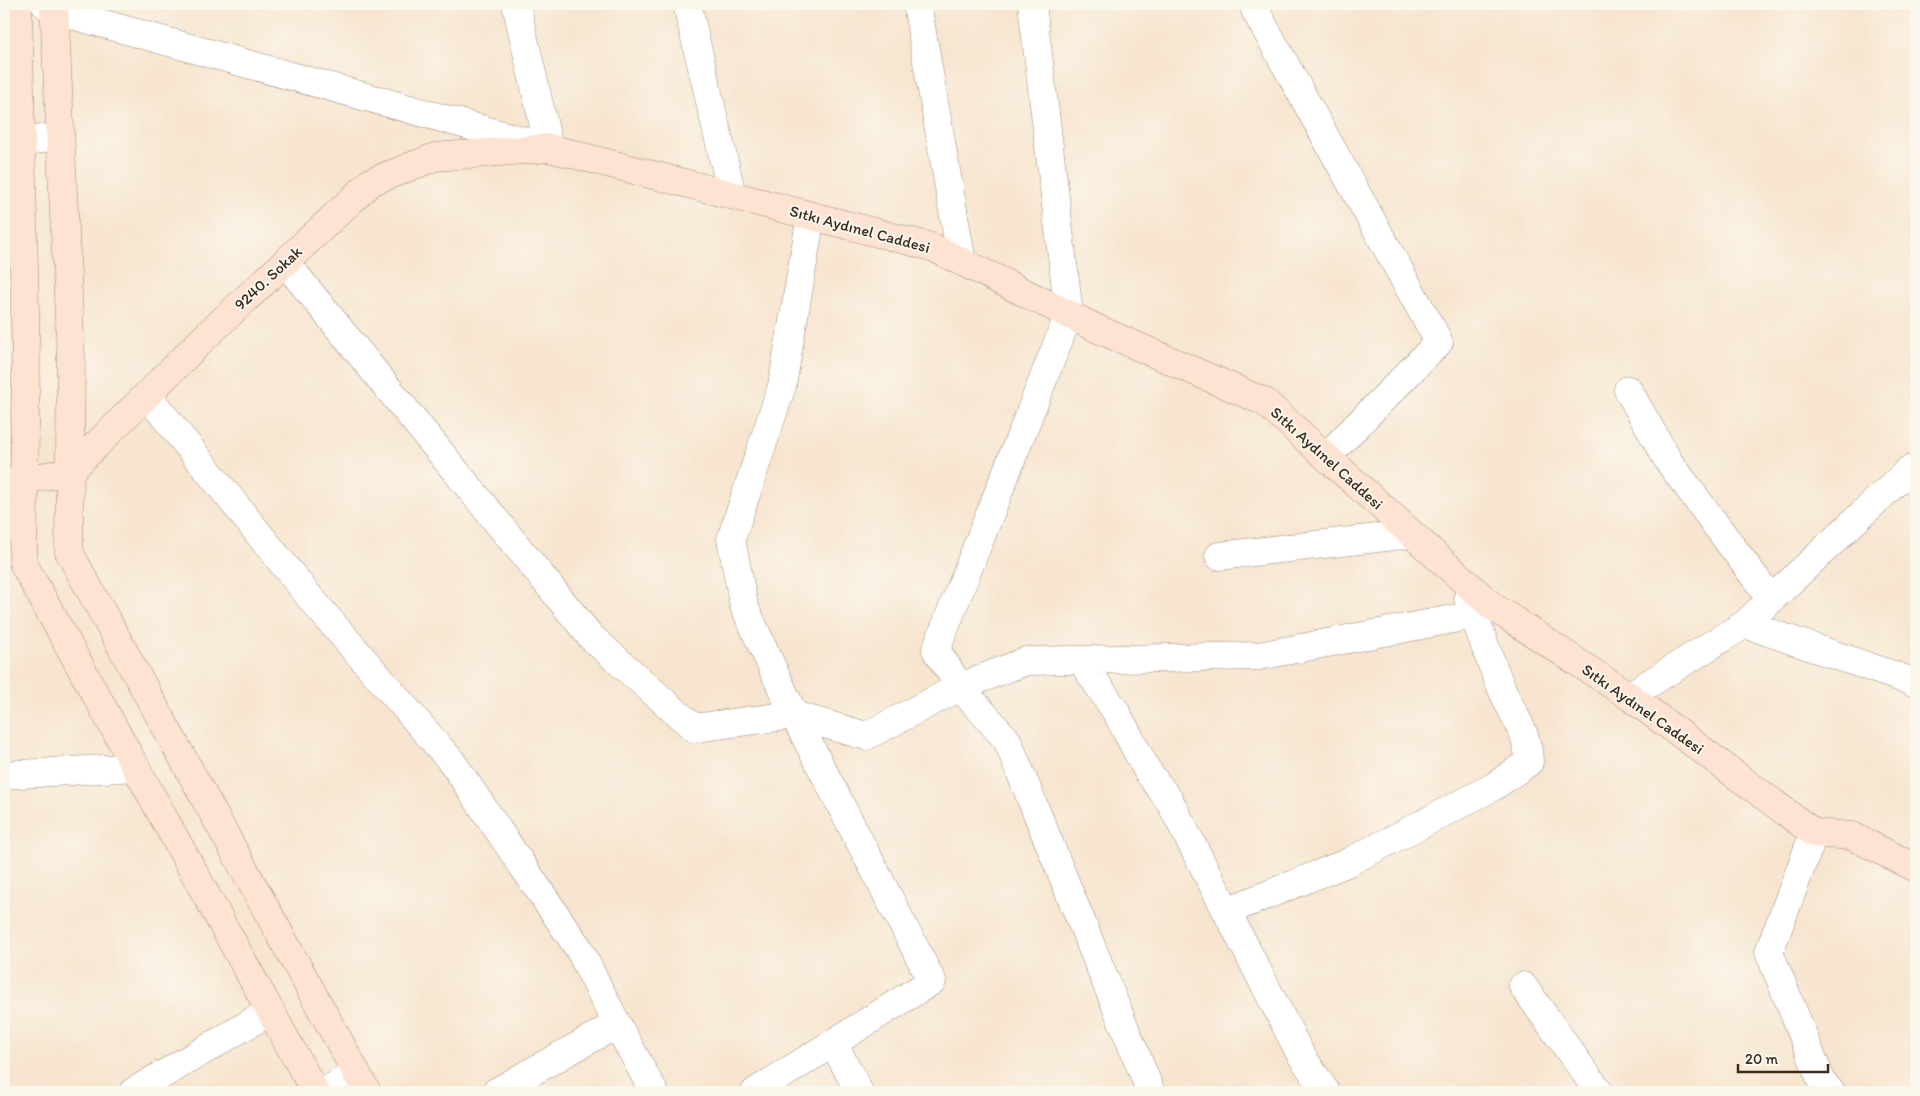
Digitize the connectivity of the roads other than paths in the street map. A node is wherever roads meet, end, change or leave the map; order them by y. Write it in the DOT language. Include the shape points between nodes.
graph roads {
  1 [pos="18,4"];
  2 [pos="516,4"];
  3 [pos="687,4"];
  4 [pos="917,4"];
  5 [pos="1032,4"];
  6 [pos="1255,4"];
  7 [pos="51,6"];
  8 [pos="60,136"];
  9 [pos="12,144"];
  10 [pos="549,148"];
  11 [pos="732,195"];
  12 [pos="811,216"];
  13 [pos="285,262"];
  14 [pos="962,262"];
  15 [pos="1069,314"];
  16 [pos="1628,390"];
  17 [pos="147,395"];
  18 [pos="1326,456"];
  19 [pos="1916,468"];
  20 [pos="70,472"];
  21 [pos="14,481"];
  22 [pos="1412,534"];
  23 [pos="1219,556"];
  24 [pos="1460,577"];
  25 [pos="1771,599"];
  26 [pos="1474,615"];
  27 [pos="1745,624"];
  28 [pos="1081,660"];
  29 [pos="1916,683"];
  30 [pos="960,687"];
  31 [pos="1629,696"];
  32 [pos="794,715"];
  33 [pos="136,768"];
  34 [pos="4,775"];
  35 [pos="1814,833"];
  36 [pos="1916,868"];
  37 [pos="1227,912"];
  38 [pos="1523,986"];
  39 [pos="271,1011"];
  40 [pos="617,1024"];
  41 [pos="834,1044"];
  42 [pos="362,1082"];
  43 [pos="133,1092"];
  44 [pos="315,1092"];
  45 [pos="325,1092"];
  46 [pos="496,1092"];
  47 [pos="654,1092"];
  48 [pos="755,1092"];
  49 [pos="859,1092"];
  50 [pos="1152,1092"];
  51 [pos="1326,1092"];
  52 [pos="1599,1092"];
  53 [pos="1831,1092"];
  1 -- 9 [label="street"];
  2 -- 10 [label="street"];
  3 -- 11 [label="street"];
  4 -- 14 [label="street"];
  5 -- 15 [label="street"];
  6 -- 18 [label="street" via="1255,10 1439,342"];
  7 -- 8 [label="street"];
  7 -- 10 [label="street"];
  8 -- 9 [label="street"];
  8 -- 20 [label="street" via="71,358"];
  9 -- 21 [label="street" via="26,359"];
  10 -- 11 [label="street, Sıtkı Aydınel Caddesi"];
  10 -- 13 [label="street, 9240. Sokak" via="435,157 372,182"];
  11 -- 12 [label="street, Sıtkı Aydınel Caddesi"];
  12 -- 14 [label="street, Sıtkı Aydınel Caddesi" via="932,247"];
  12 -- 32 [label="street" via="782,386 731,539 744,606"];
  13 -- 17 [label="street, 9240. Sokak"];
  13 -- 32 [label="street" via="579,622 694,728"];
  14 -- 15 [label="street, Sıtkı Aydınel Caddesi"];
  15 -- 18 [label="street, Sıtkı Aydınel Caddesi" via="1265,402"];
  15 -- 30 [label="street" via="936,650"];
  16 -- 25 [label="street" via="1669,462"];
  17 -- 20 [label="street, 9240. Sokak"];
  17 -- 40 [label="street" via="312,600 452,762 579,949"];
  18 -- 22 [label="street, Sıtkı Aydınel Caddesi"];
  19 -- 25 [label="street" via="1909,470"];
  20 -- 21 [label="street"];
  20 -- 42 [label="street" via="69,552"];
  21 -- 33 [label="street" via="23,564"];
  22 -- 23 [label="street"];
  22 -- 24 [label="street, Sıtkı Aydınel Caddesi"];
  24 -- 26 [label="street"];
  24 -- 31 [label="street, Sıtkı Aydınel Caddesi" via="1492,606"];
  25 -- 27 [label="street"];
  26 -- 28 [label="street" via="1259,656"];
  26 -- 37 [label="street" via="1502,689 1522,728 1529,762 1493,787 1349,862"];
  27 -- 29 [label="street"];
  27 -- 31 [label="street"];
  28 -- 30 [label="street" via="1026,662"];
  28 -- 37 [label="street" via="1116,712 1148,772 1170,800"];
  30 -- 32 [label="street" via="866,736"];
  30 -- 50 [label="street" via="1007,740"];
  31 -- 35 [label="street, Sıtkı Aydınel Caddesi"];
  32 -- 41 [label="street" via="932,981"];
  33 -- 34 [label="street"];
  33 -- 39 [label="street"];
  35 -- 36 [label="street" via="1852,836"];
  35 -- 53 [label="street" via="1769,952 1822,1082"];
  37 -- 51 [label="street" via="1301,1055"];
  38 -- 52 [label="street"];
  39 -- 43 [label="street"];
  39 -- 44 [label="street"];
  40 -- 46 [label="street"];
  40 -- 47 [label="street"];
  41 -- 48 [label="street"];
  41 -- 49 [label="street"];
  42 -- 45 [label="street"];
}
